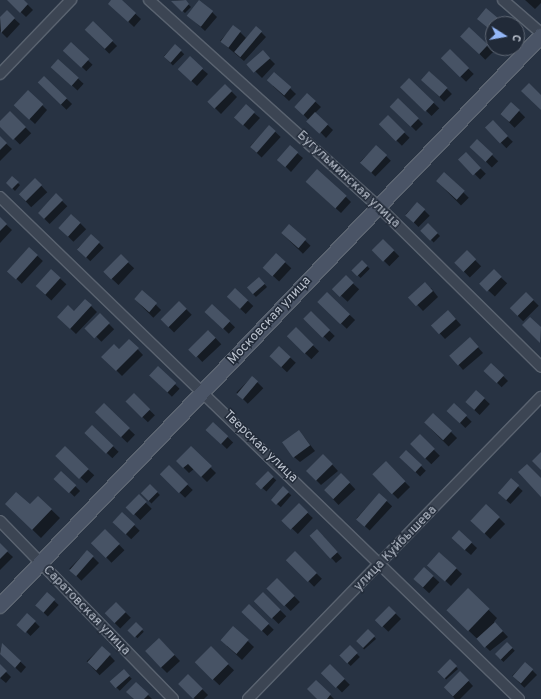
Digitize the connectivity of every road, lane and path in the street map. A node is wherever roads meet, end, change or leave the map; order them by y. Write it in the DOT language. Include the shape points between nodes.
graph roads {
  1 [pos="71,0"];
  2 [pos="149,0"];
  3 [pos="503,0"];
  4 [pos="541,35"];
  5 [pos="0,74"];
  6 [pos="0,197"];
  7 [pos="378,206"];
  8 [pos="541,367"];
  9 [pos="203,392"];
  10 [pos="541,397"];
  11 [pos="0,521"];
  12 [pos="40,563"];
  13 [pos="381,564"];
  14 [pos="0,606"];
  15 [pos="173,699"];
  16 [pos="248,699"];
  17 [pos="519,699"];
  1 -- 5 [label="street"];
  2 -- 7 [label="street, Бугульминская улица"];
  3 -- 4 [label="street"];
  4 -- 7 [label="street, Московская улица"];
  6 -- 9 [label="street, Тверская улица"];
  7 -- 8 [label="street, Бугульминская улица"];
  7 -- 9 [label="street, Московская улица"];
  9 -- 12 [label="street, Московская улица"];
  9 -- 13 [label="street, Тверская улица"];
  10 -- 13 [label="street, улица Куйбышева"];
  11 -- 12 [label="street, Саратовская улица"];
  12 -- 14 [label="street, Московская улица"];
  12 -- 15 [label="street, Саратовская улица"];
  13 -- 16 [label="street, улица Куйбышева"];
  13 -- 17 [label="street, Тверская улица"];
}
